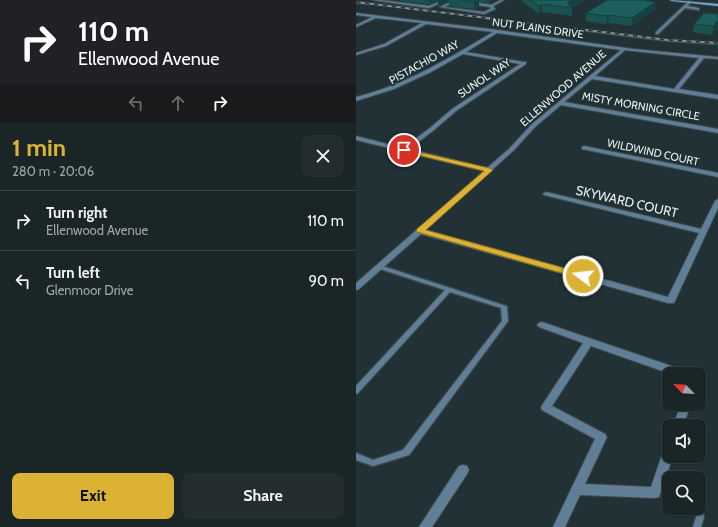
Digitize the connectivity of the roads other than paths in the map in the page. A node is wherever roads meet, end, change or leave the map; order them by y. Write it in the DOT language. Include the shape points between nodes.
graph roads {
  1 [pos="374,0"];
  2 [pos="446,0"];
  3 [pos="503,0"];
  4 [pos="672,0"];
  5 [pos="462,2"];
  6 [pos="690,2"];
  7 [pos="469,3"];
  8 [pos="717,5"];
  9 [pos="492,6"];
  10 [pos="686,7"];
  11 [pos="698,9"];
  12 [pos="356,14"];
  13 [pos="377,17"];
  14 [pos="425,23"];
  15 [pos="356,26"];
  16 [pos="498,32"];
  17 [pos="657,33"];
  18 [pos="624,49"];
  19 [pos="461,52"];
  20 [pos="356,54"];
  21 [pos="702,57"];
  22 [pos="718,58"];
  23 [pos="590,78"];
  24 [pos="675,91"];
  25 [pos="718,97"];
  26 [pos="356,100"];
  27 [pos="560,103"];
  28 [pos="718,131"];
  29 [pos="356,138"];
  30 [pos="584,148"];
  31 [pos="404,150"];
  32 [pos="489,170"];
  33 [pos="718,175"];
  34 [pos="546,194"];
  35 [pos="718,201"];
  36 [pos="420,231"];
  37 [pos="704,232"];
  38 [pos="379,267"];
  39 [pos="356,287"];
  40 [pos="449,289"];
  41 [pos="542,325"];
  42 [pos="588,342"];
  43 [pos="662,367"];
  44 [pos="356,391"];
  45 [pos="356,456"];
  46 [pos="665,463"];
  47 [pos="463,470"];
  48 [pos="577,489"];
  49 [pos="700,518"];
  50 [pos="425,527"];
  51 [pos="559,527"];
  52 [pos="698,527"];
  1 -- 2 [label="lane" via="429,7"];
  3 -- 9 [label="lane"];
  4 -- 6 [label="street"];
  5 -- 9 [label="lane" via="455,1 441,7 484,13 494,8"];
  6 -- 8 [label="street"];
  6 -- 10 [label="lane"];
  7 -- 9 [label="lane"];
  10 -- 11 [label="lane"];
  10 -- 17 [label="lane"];
  12 -- 13 [label="street, NUT PLAINS DRIVE"];
  13 -- 14 [label="street, NUT PLAINS DRIVE"];
  13 -- 15 [label="street"];
  14 -- 16 [label="street, NUT PLAINS DRIVE"];
  14 -- 20 [label="street" via="385,45"];
  16 -- 18 [label="street, NUT PLAINS DRIVE"];
  16 -- 19 [label="street, PISTACHIO WAY"];
  18 -- 21 [label="street, NUT PLAINS DRIVE"];
  18 -- 23 [label="street, ELLENWOOD AVENUE"];
  19 -- 26 [label="street, PISTACHIO WAY" via="394,89"];
  19 -- 31 [label="street, SUNOL WAY" via="524,63 454,110"];
  21 -- 22 [label="street, NUT PLAINS DRIVE"];
  21 -- 24 [label="street"];
  23 -- 24 [label="street"];
  23 -- 27 [label="street, ELLENWOOD AVENUE"];
  24 -- 25 [label="street"];
  27 -- 28 [label="street, MISTY MORNING CIRCLE"];
  27 -- 32 [label="street, ELLENWOOD AVENUE"];
  29 -- 31 [label="street"];
  30 -- 33 [label="street, WILDWIND COURT"];
  31 -- 32 [label="street"];
  32 -- 36 [label="street, ELLENWOOD AVENUE"];
  34 -- 37 [label="street, SKYWARD COURT"];
  35 -- 37 [label="street"];
  36 -- 37 [label="street" via="671,301"];
  36 -- 38 [label="street, ELLENWOOD AVENUE"];
  38 -- 39 [label="street, ELLENWOOD AVENUE"];
  38 -- 40 [label="lane"];
  40 -- 44 [label="lane"];
  40 -- 45 [label="lane" via="504,307 505,321 406,453 373,463"];
  41 -- 42 [label="street"];
  42 -- 43 [label="street"];
  42 -- 48 [label="street" via="546,407 601,436"];
  46 -- 48 [label="street" via="654,493"];
  47 -- 50 [label="street"];
  48 -- 51 [label="street"];
  49 -- 52 [label="lane"];
}
